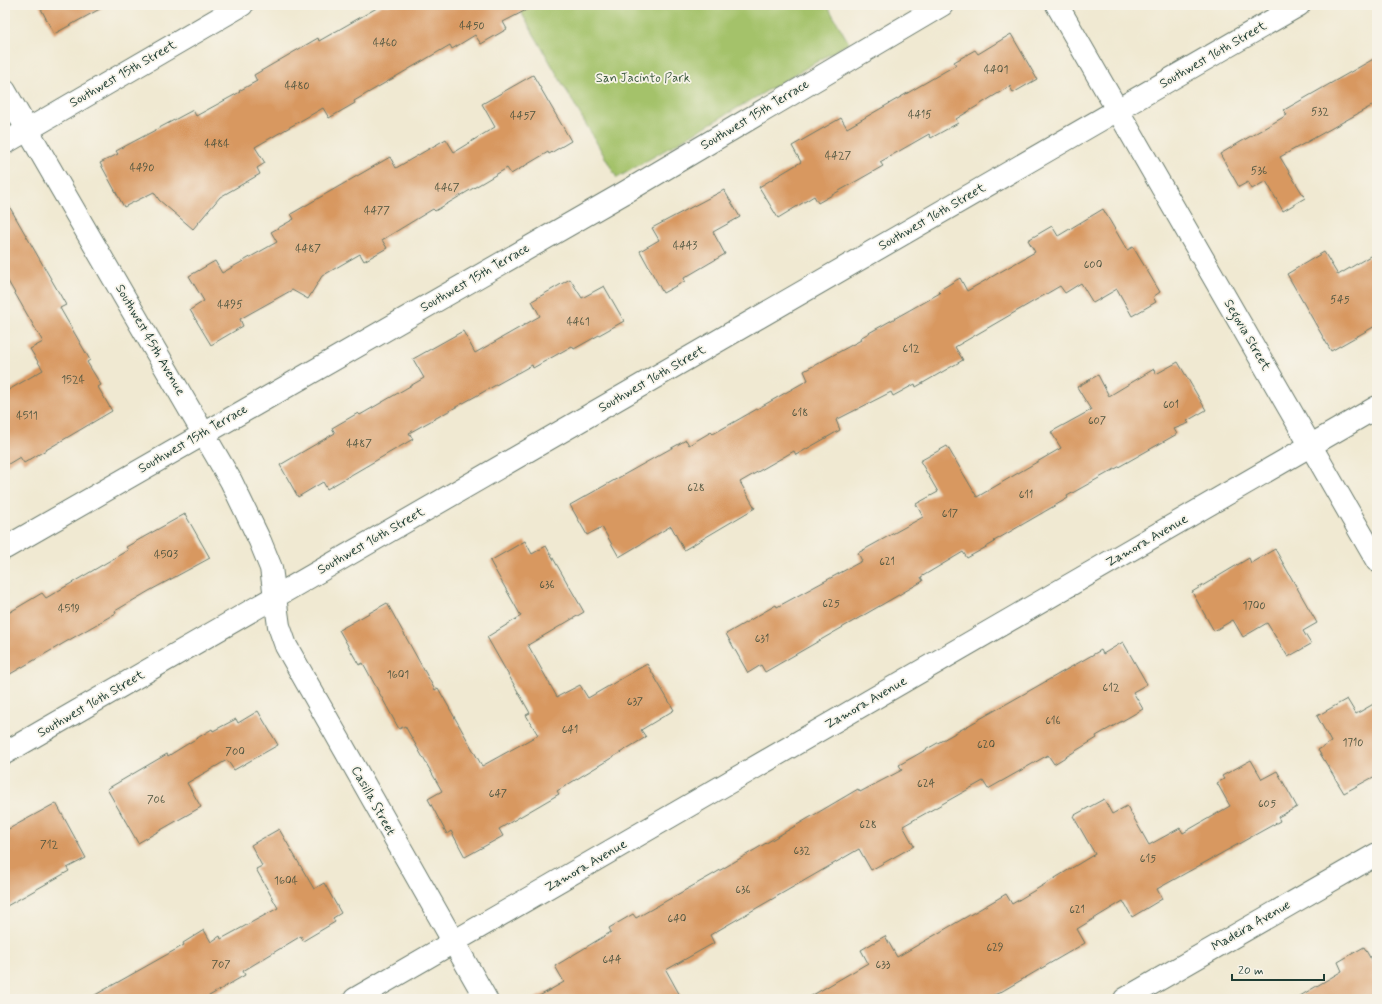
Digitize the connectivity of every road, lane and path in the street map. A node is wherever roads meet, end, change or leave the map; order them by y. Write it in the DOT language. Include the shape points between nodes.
graph roads {
  1 [pos="242,5"];
  2 [pos="942,5"];
  3 [pos="1057,5"];
  4 [pos="1299,5"];
  5 [pos="5,91"];
  6 [pos="1118,109"];
  7 [pos="27,130"];
  8 [pos="5,143"];
  9 [pos="1377,407"];
  10 [pos="204,433"];
  11 [pos="1311,445"];
  12 [pos="5,548"];
  13 [pos="1377,561"];
  14 [pos="275,597"];
  15 [pos="5,754"];
  16 [pos="1377,854"];
  17 [pos="453,942"];
  18 [pos="355,999"];
  19 [pos="486,999"];
  20 [pos="1125,999"];
  1 -- 7 [label="street, Southwest 15th Street"];
  2 -- 10 [label="street, Southwest 15th Terrace" via="618,196"];
  3 -- 6 [label="street, Segovia Street"];
  4 -- 6 [label="street, Southwest 16th Street"];
  5 -- 7 [label="street, Southwest 45th Avenue"];
  6 -- 11 [label="street, Segovia Street"];
  6 -- 14 [label="street, Southwest 16th Street"];
  7 -- 8 [label="street, Southwest 15th Street"];
  7 -- 10 [label="street, Southwest 45th Avenue"];
  9 -- 11 [label="street, Zamora Avenue"];
  10 -- 12 [label="street, Southwest 15th Terrace"];
  10 -- 14 [label="street, Southwest 45th Avenue" via="260,541 271,568"];
  11 -- 13 [label="street, Segovia Street"];
  11 -- 17 [label="street, Zamora Avenue"];
  14 -- 15 [label="street, Southwest 16th Street"];
  14 -- 17 [label="street, Casilla Street" via="279,626 286,646"];
  16 -- 20 [label="street, Madeira Avenue"];
  17 -- 18 [label="street, Zamora Avenue"];
  17 -- 19 [label="street, Casilla Street"];
}
